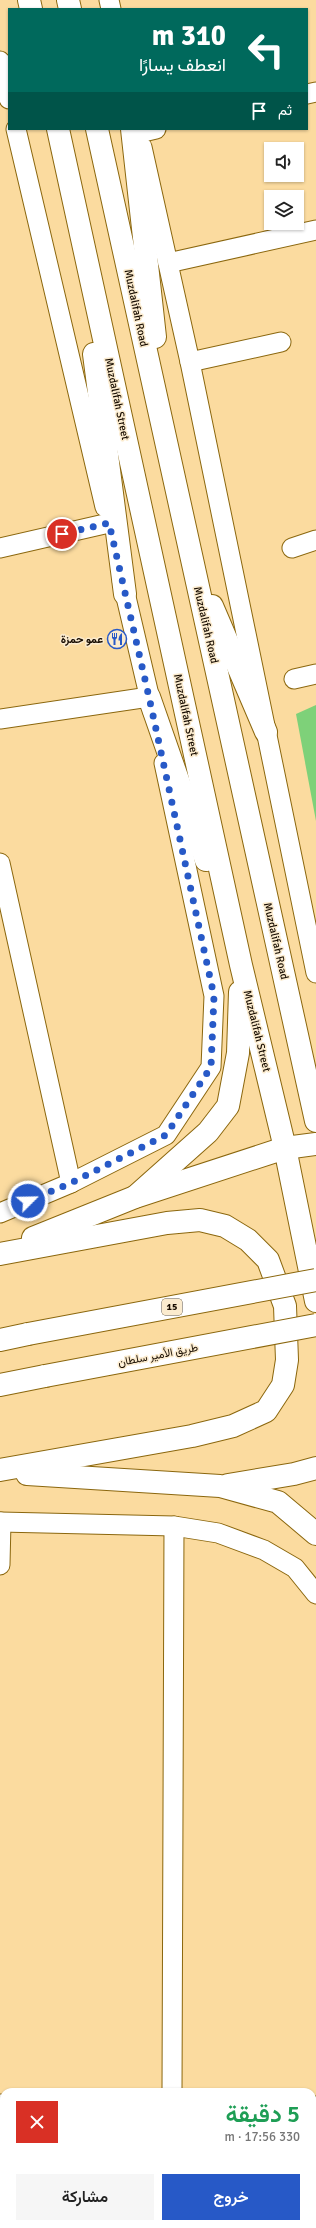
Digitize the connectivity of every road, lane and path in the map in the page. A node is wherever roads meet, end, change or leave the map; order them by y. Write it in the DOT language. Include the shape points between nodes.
graph roads {
  1 [pos="0,61"];
  2 [pos="8,95"];
  3 [pos="16,130"];
  4 [pos="58,130"];
  5 [pos="96,130"];
  6 [pos="141,130"];
  7 [pos="75,206"];
  8 [pos="316,230"];
  9 [pos="168,263"];
  10 [pos="281,342"];
  11 [pos="190,362"];
  12 [pos="181,511"];
  13 [pos="109,523"];
  14 [pos="316,540"];
  15 [pos="0,548"];
  16 [pos="292,548"];
  17 [pos="191,558"];
  18 [pos="125,594"];
  19 [pos="316,674"];
  20 [pos="294,679"];
  21 [pos="149,697"];
  22 [pos="0,719"];
  23 [pos="266,732"];
  24 [pos="0,863"];
  25 [pos="241,965"];
  26 [pos="316,973"];
  27 [pos="315,1114"];
  28 [pos="277,1116"];
  29 [pos="316,1144"];
  30 [pos="285,1148"];
  31 [pos="71,1183"];
  32 [pos="136,1197"];
  33 [pos="0,1213"];
  34 [pos="0,1251"];
  35 [pos="0,1254"];
  36 [pos="316,1280"];
  37 [pos="316,1301"];
  38 [pos="316,1325"];
  39 [pos="0,1340"];
  40 [pos="0,1385"];
  41 [pos="316,1468"];
  42 [pos="0,1471"];
  43 [pos="220,1486"];
  44 [pos="1,1522"];
  45 [pos="174,1526"];
  46 [pos="316,1534"];
  47 [pos="0,1565"];
  48 [pos="316,1594"];
  49 [pos="172,2088"];
  1 -- 2 [label="street"];
  3 -- 13 [label="street"];
  4 -- 7 [label="highway, Muzdalifah Street"];
  5 -- 12 [label="highway, Muzdalifah Road"];
  6 -- 9 [label="street"];
  6 -- 12 [label="highway" via="158,359"];
  7 -- 18 [label="highway"];
  7 -- 25 [label="highway, Muzdalifah Street"];
  8 -- 9 [label="street"];
  9 -- 11 [label="street"];
  10 -- 11 [label="street"];
  11 -- 23 [label="street"];
  12 -- 17 [label="highway, Muzdalifah Road"];
  13 -- 15 [label="street"];
  13 -- 18 [label="street"];
  14 -- 16 [label="street"];
  17 -- 23 [label="highway"];
  17 -- 27 [label="highway, Muzdalifah Road"];
  18 -- 21 [label="street"];
  19 -- 20 [label="street"];
  21 -- 22 [label="street"];
  21 -- 25 [label="highway"];
  21 -- 31 [label="street" via="214,996 211,1067 166,1135"];
  23 -- 26 [label="street"];
  24 -- 31 [label="street"];
  25 -- 28 [label="highway, Muzdalifah Street"];
  25 -- 32 [label="highway" via="238,1053 228,1106 208,1132"];
  27 -- 28 [label="highway" via="307,1133 291,1136"];
  28 -- 30 [label="highway, Muzdalifah Street"];
  29 -- 30 [label="highway"];
  30 -- 32 [label="highway"];
  30 -- 37 [label="highway, Muzdalifah Street"];
  31 -- 33 [label="street"];
  32 -- 34 [label="highway"];
  35 -- 42 [label="highway" via="167,1223 200,1220 225,1226 248,1240 268,1260 285,1306 287,1360 283,1385 266,1411 233,1426 192,1436"];
  36 -- 39 [label="highway, 15, bridge"];
  38 -- 40 [label="highway, طريق الأمير سلطان, bridge"];
  41 -- 43 [label="highway"];
  42 -- 43 [label="highway"];
  43 -- 46 [label="highway" via="278,1502"];
  44 -- 45 [label="street"];
  44 -- 47 [label="street"];
  45 -- 48 [label="street" via="218,1533 264,1550 294,1568"];
  45 -- 49 [label="street"];
}
